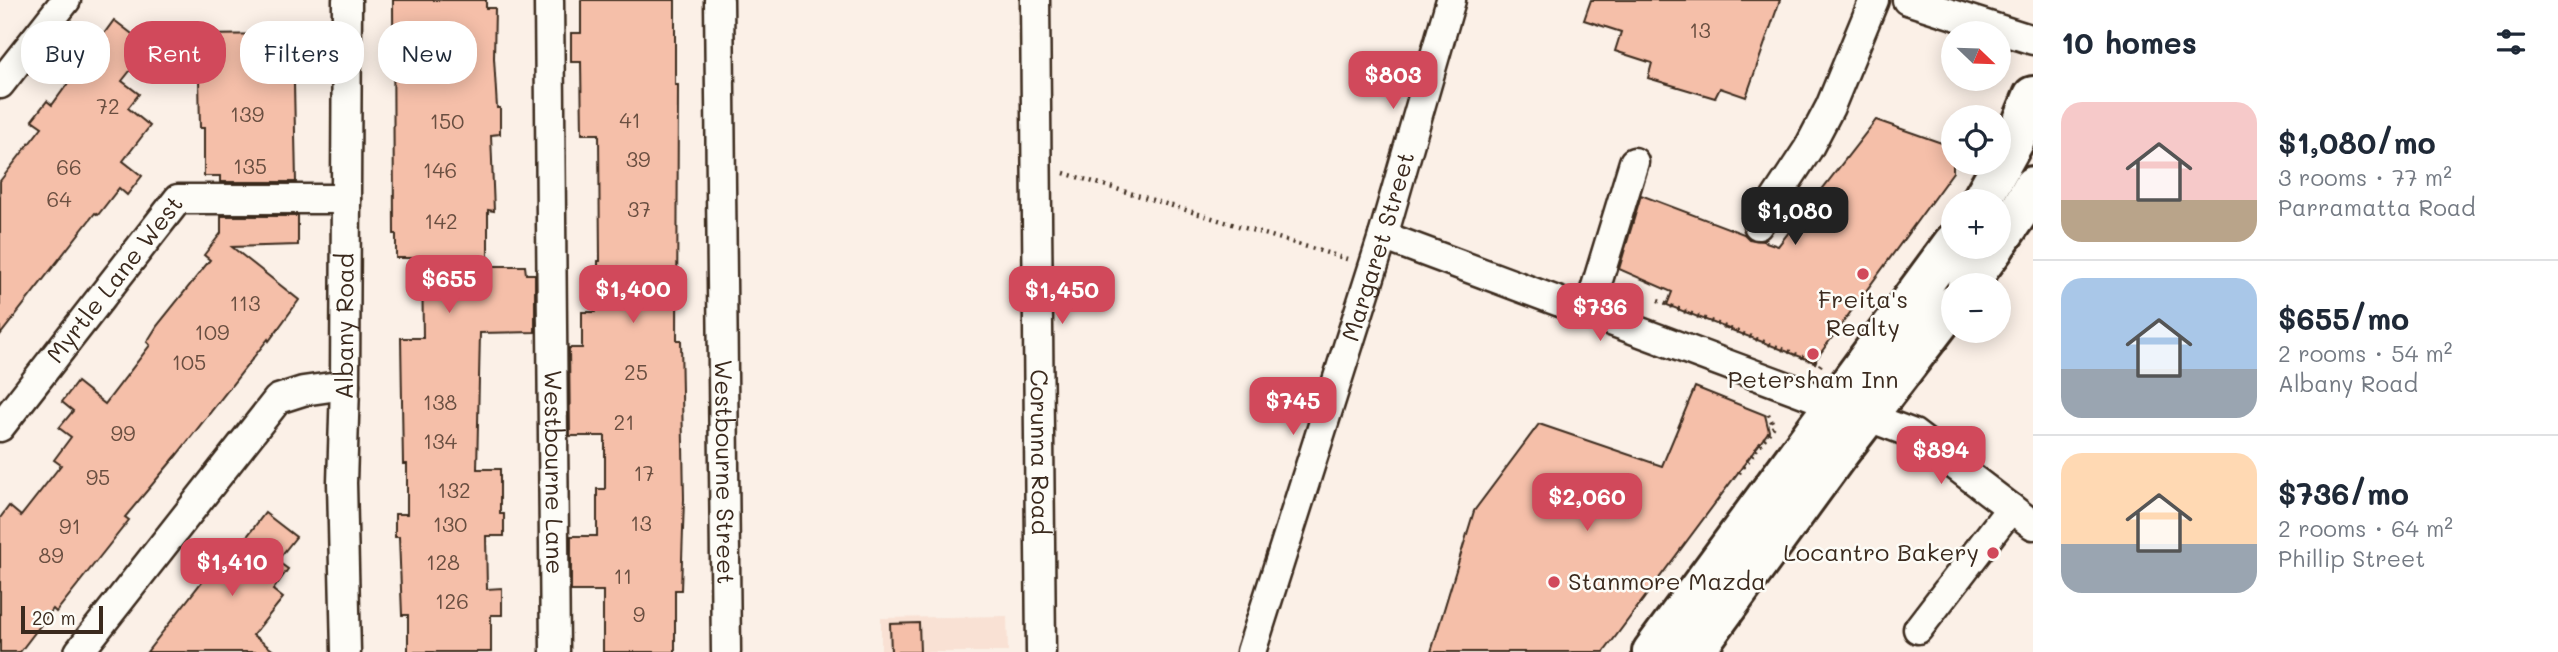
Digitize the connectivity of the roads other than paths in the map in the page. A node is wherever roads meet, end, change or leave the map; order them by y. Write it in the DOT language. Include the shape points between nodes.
graph roads {
  1 [pos="66,0"];
  2 [pos="347,0"];
  3 [pos="550,0"];
  4 [pos="719,0"];
  5 [pos="1035,0"];
  6 [pos="1451,0"];
  7 [pos="1874,0"];
  8 [pos="1907,0"];
  9 [pos="2033,40"];
  10 [pos="0,84"];
  11 [pos="2033,96"];
  12 [pos="1634,162"];
  13 [pos="2033,186"];
  14 [pos="1988,189"];
  15 [pos="346,199"];
  16 [pos="2011,223"];
  17 [pos="1758,225"];
  18 [pos="1382,236"];
  19 [pos="1943,259"];
  20 [pos="1588,313"];
  21 [pos="1941,316"];
  22 [pos="345,385"];
  23 [pos="1851,410"];
  24 [pos="0,427"];
  25 [pos="2022,516"];
  26 [pos="1918,629"];
  27 [pos="79,652"];
  28 [pos="346,652"];
  29 [pos="555,652"];
  30 [pos="726,652"];
  31 [pos="1041,652"];
  32 [pos="1251,652"];
  33 [pos="1652,652"];
  34 [pos="1694,652"];
  1 -- 10 [label="street"];
  2 -- 15 [label="street, Albany Road"];
  3 -- 29 [label="street, Westbourne Lane"];
  4 -- 30 [label="street, Westbourne Street"];
  5 -- 31 [label="street, Corunna Road"];
  6 -- 18 [label="street, Margaret Street"];
  7 -- 17 [label="street" via="1830,107"];
  8 -- 9 [label="street"];
  11 -- 14 [label="highway"];
  12 -- 20 [label="street"];
  13 -- 16 [label="highway"];
  15 -- 22 [label="street, Albany Road"];
  15 -- 24 [label="street, Myrtle Lane West" via="178,199"];
  18 -- 20 [label="street"];
  18 -- 32 [label="street, Margaret Street"];
  19 -- 23 [label="highway"];
  20 -- 23 [label="street"];
  21 -- 23 [label="highway"];
  22 -- 27 [label="street" via="278,399"];
  22 -- 28 [label="street, Albany Road"];
  23 -- 25 [label="street" via="1914,434"];
  23 -- 33 [label="highway"];
  23 -- 34 [label="highway"];
  25 -- 26 [label="street"];
}
